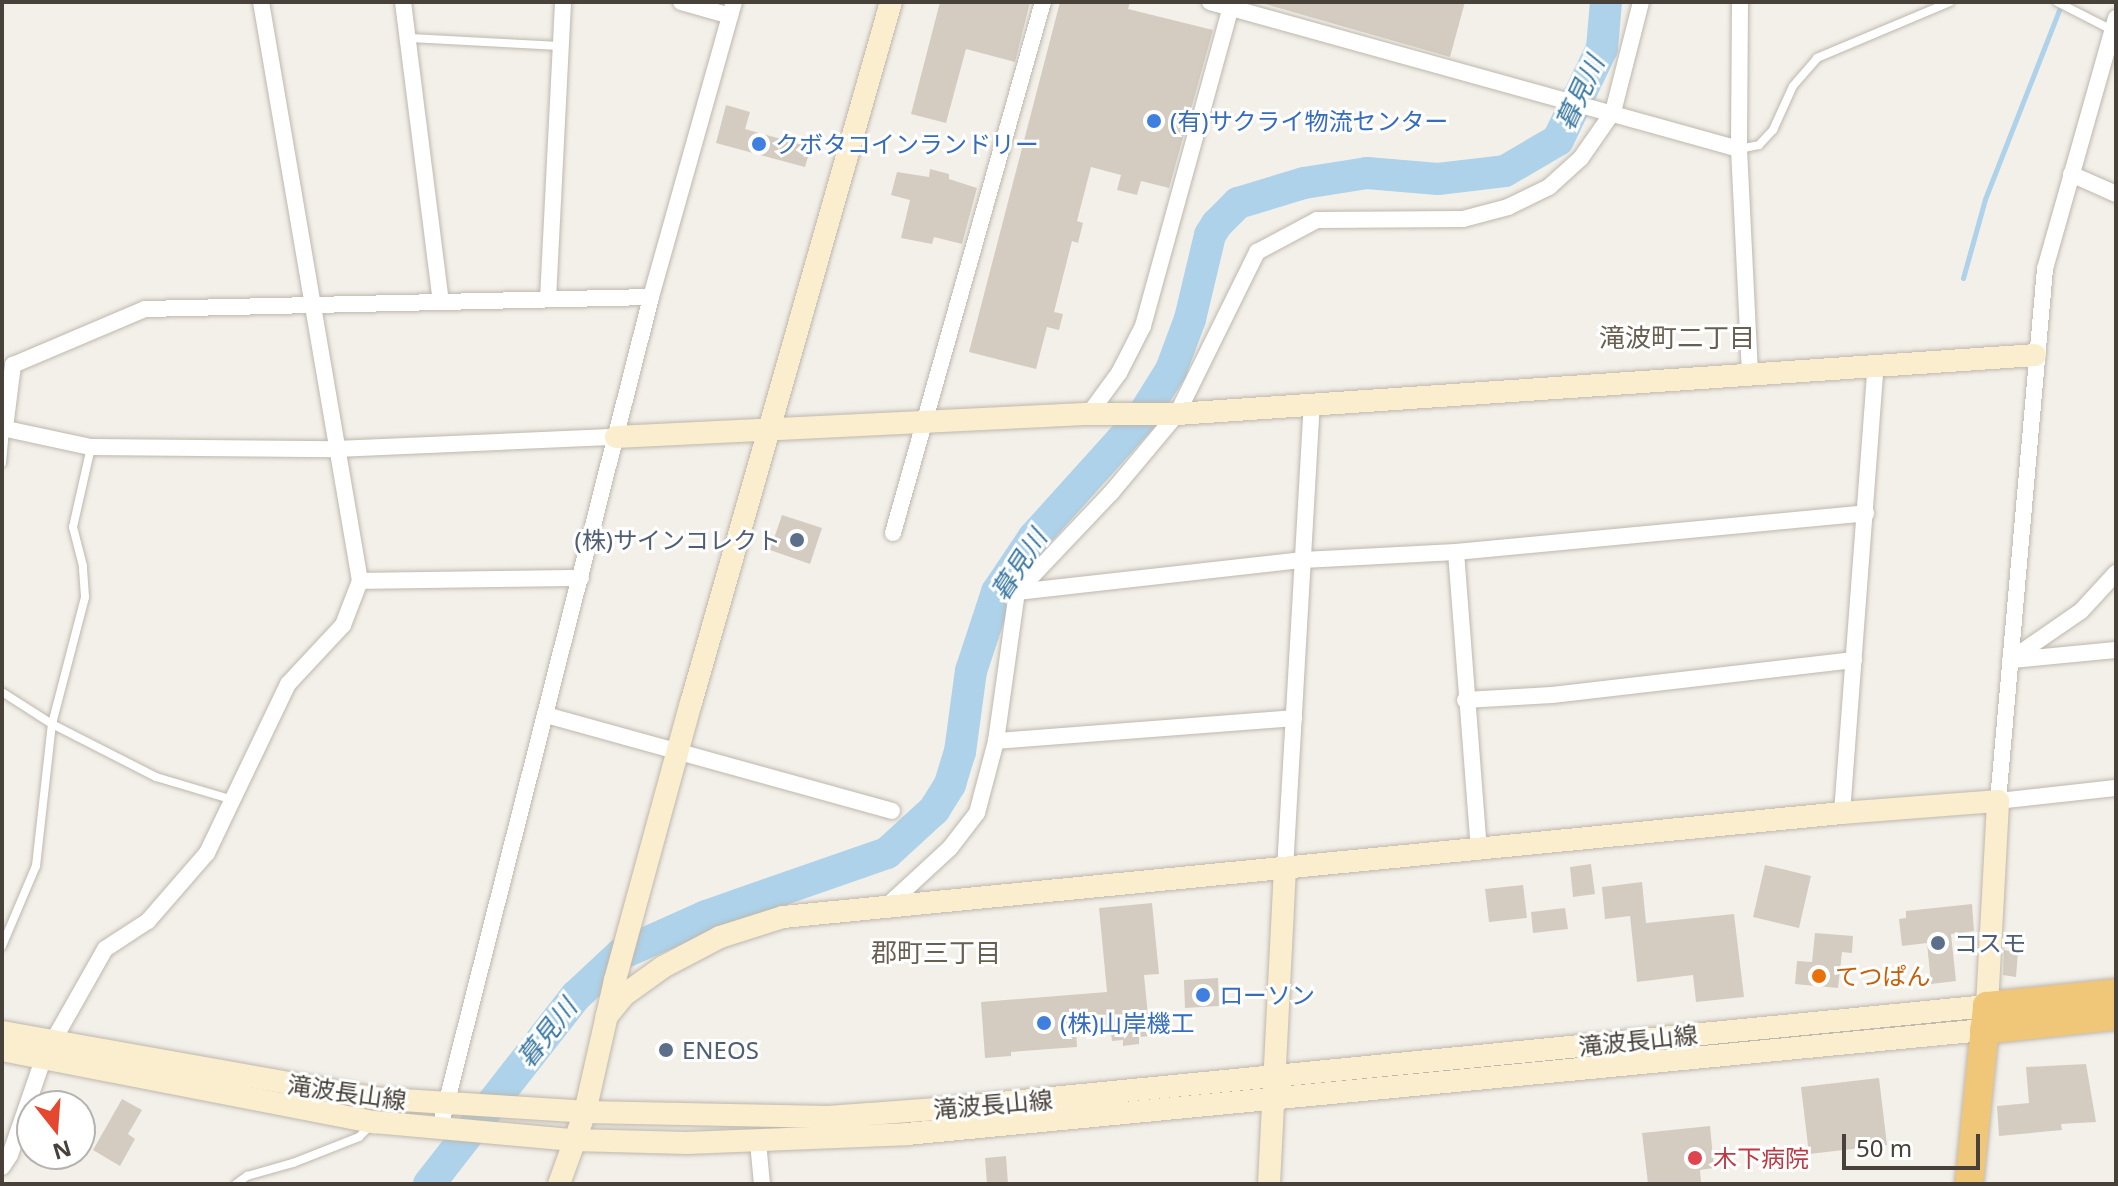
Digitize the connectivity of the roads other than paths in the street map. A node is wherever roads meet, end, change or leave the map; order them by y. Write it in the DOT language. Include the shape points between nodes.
graph roads {
  1 [pos="261,2"];
  2 [pos="403,2"];
  3 [pos="563,2"];
  4 [pos="681,2"];
  5 [pos="891,2"];
  6 [pos="1043,2"];
  7 [pos="1210,2"];
  8 [pos="1641,2"];
  9 [pos="1740,2"];
  10 [pos="1950,2"];
  11 [pos="2057,2"];
  12 [pos="1231,5"];
  13 [pos="732,9"];
  14 [pos="2115,27"];
  15 [pos="410,38"];
  16 [pos="561,46"];
  17 [pos="1613,112"];
  18 [pos="1739,149"];
  19 [pos="2071,174"];
  20 [pos="2116,194"];
  21 [pos="651,297"];
  22 [pos="548,299"];
  23 [pos="441,301"];
  24 [pos="313,304"];
  25 [pos="2035,355"];
  26 [pos="1876,366"];
  27 [pos="1750,375"];
  28 [pos="1312,405"];
  29 [pos="1094,414"];
  30 [pos="1177,414"];
  31 [pos="924,422"];
  32 [pos="4,428"];
  33 [pos="771,428"];
  34 [pos="616,437"];
  35 [pos="91,447"];
  36 [pos="336,449"];
  37 [pos="2,463"];
  38 [pos="1866,513"];
  39 [pos="893,533"];
  40 [pos="1456,552"];
  41 [pos="1303,560"];
  42 [pos="2116,573"];
  43 [pos="581,578"];
  44 [pos="360,581"];
  45 [pos="1017,592"];
  46 [pos="2116,650"];
  47 [pos="1854,660"];
  48 [pos="2010,660"];
  49 [pos="2,692"];
  50 [pos="1465,700"];
  51 [pos="546,715"];
  52 [pos="1294,718"];
  53 [pos="52,724"];
  54 [pos="996,741"];
  55 [pos="678,752"];
  56 [pos="2116,788"];
  57 [pos="230,799"];
  58 [pos="1998,801"];
  59 [pos="892,811"];
  60 [pos="1842,813"];
  61 [pos="1479,848"];
  62 [pos="1285,869"];
  63 [pos="886,907"];
  64 [pos="2,946"];
  65 [pos="2116,993"];
  66 [pos="2116,1016"];
  67 [pos="606,1017"];
  68 [pos="1986,1018"];
  69 [pos="2,1032"];
  70 [pos="2,1050"];
  71 [pos="49,1050"];
  72 [pos="1275,1076"];
  73 [pos="1274,1099"];
  74 [pos="447,1106"];
  75 [pos="585,1112"];
  76 [pos="374,1122"];
  77 [pos="440,1128"];
  78 [pos="573,1140"];
  79 [pos="758,1142"];
  80 [pos="2,1167"];
  81 [pos="236,1184"];
  82 [pos="559,1184"];
  83 [pos="762,1184"];
  84 [pos="1269,1184"];
  85 [pos="1969,1184"];
  1 -- 24 [label="street"];
  2 -- 15 [label="street"];
  3 -- 16 [label="street"];
  4 -- 13 [label="street"];
  5 -- 33 [label="street"];
  6 -- 31 [label="street"];
  7 -- 12 [label="street"];
  8 -- 17 [label="street"];
  9 -- 18 [label="street"];
  10 -- 18 [label="lane" via="1817,58 1793,86 1773,130 1759,145"];
  11 -- 14 [label="lane"];
  12 -- 17 [label="street"];
  12 -- 29 [label="street" via="1143,326"];
  13 -- 21 [label="street"];
  14 -- 19 [label="street"];
  15 -- 16 [label="lane"];
  15 -- 23 [label="street"];
  16 -- 22 [label="street"];
  17 -- 18 [label="street"];
  17 -- 30 [label="street" via="1581,158 1549,187 1508,207 1463,219 1317,220 1257,252"];
  18 -- 27 [label="street"];
  19 -- 20 [label="street"];
  19 -- 25 [label="street" via="2045,269"];
  21 -- 22 [label="street"];
  21 -- 34 [label="street"];
  22 -- 23 [label="street"];
  23 -- 24 [label="street"];
  24 -- 32 [label="street" via="145,309 128,314 13,365"];
  24 -- 36 [label="street"];
  25 -- 26 [label="street"];
  25 -- 48 [label="street"];
  26 -- 27 [label="street"];
  26 -- 38 [label="street"];
  27 -- 28 [label="street"];
  28 -- 30 [label="street"];
  28 -- 41 [label="street"];
  29 -- 30 [label="street"];
  29 -- 31 [label="street"];
  30 -- 45 [label="street"];
  31 -- 33 [label="street"];
  31 -- 39 [label="street"];
  32 -- 35 [label="street"];
  32 -- 37 [label="lane"];
  33 -- 34 [label="street"];
  33 -- 55 [label="street"];
  34 -- 36 [label="street"];
  34 -- 43 [label="street"];
  35 -- 36 [label="street"];
  35 -- 53 [label="lane" via="73,527 85,597"];
  36 -- 44 [label="street"];
  38 -- 40 [label="street"];
  38 -- 47 [label="street"];
  40 -- 41 [label="street"];
  40 -- 50 [label="street"];
  41 -- 45 [label="street"];
  41 -- 52 [label="street"];
  42 -- 48 [label="street" via="2081,611"];
  43 -- 44 [label="street"];
  43 -- 51 [label="street"];
  44 -- 57 [label="street" via="343,625 288,684"];
  45 -- 54 [label="street"];
  46 -- 48 [label="street"];
  47 -- 50 [label="street"];
  47 -- 60 [label="street"];
  48 -- 58 [label="street"];
  49 -- 53 [label="lane"];
  50 -- 61 [label="street"];
  51 -- 55 [label="street"];
  51 -- 74 [label="street"];
  52 -- 54 [label="street"];
  52 -- 62 [label="street"];
  53 -- 57 [label="lane" via="156,777"];
  53 -- 64 [label="lane" via="36,866"];
  54 -- 63 [label="street" via="977,813 950,848"];
  55 -- 59 [label="street"];
  55 -- 67 [label="street"];
  56 -- 58 [label="street"];
  57 -- 71 [label="street" via="207,853 148,921 105,949"];
  58 -- 60 [label="street"];
  58 -- 68 [label="street"];
  60 -- 61 [label="street"];
  61 -- 62 [label="street"];
  62 -- 63 [label="street"];
  62 -- 72 [label="street"];
  63 -- 67 [label="street" via="783,917 720,937 663,967 624,995"];
  65 -- 68 [label="highway"];
  66 -- 68 [label="highway"];
  67 -- 75 [label="street"];
  68 -- 72 [label="street, 滝波長山線"];
  68 -- 73 [label="street, 滝波長山線"];
  68 -- 85 [label="highway"];
  69 -- 71 [label="street, 滝波長山線"];
  70 -- 71 [label="street, 滝波長山線"];
  71 -- 74 [label="street, 滝波長山線"];
  71 -- 76 [label="street, 滝波長山線"];
  71 -- 80 [label="street"];
  72 -- 73 [label="street"];
  72 -- 75 [label="street, 滝波長山線" via="828,1117"];
  73 -- 79 [label="street, 滝波長山線" via="907,1134"];
  73 -- 84 [label="street"];
  74 -- 75 [label="street, 滝波長山線"];
  74 -- 77 [label="street"];
  75 -- 78 [label="street"];
  76 -- 77 [label="street, 滝波長山線"];
  76 -- 81 [label="lane" via="359,1137"];
  77 -- 78 [label="street, 滝波長山線"];
  78 -- 79 [label="street, 滝波長山線"];
  78 -- 82 [label="street"];
  79 -- 83 [label="street"];
}
